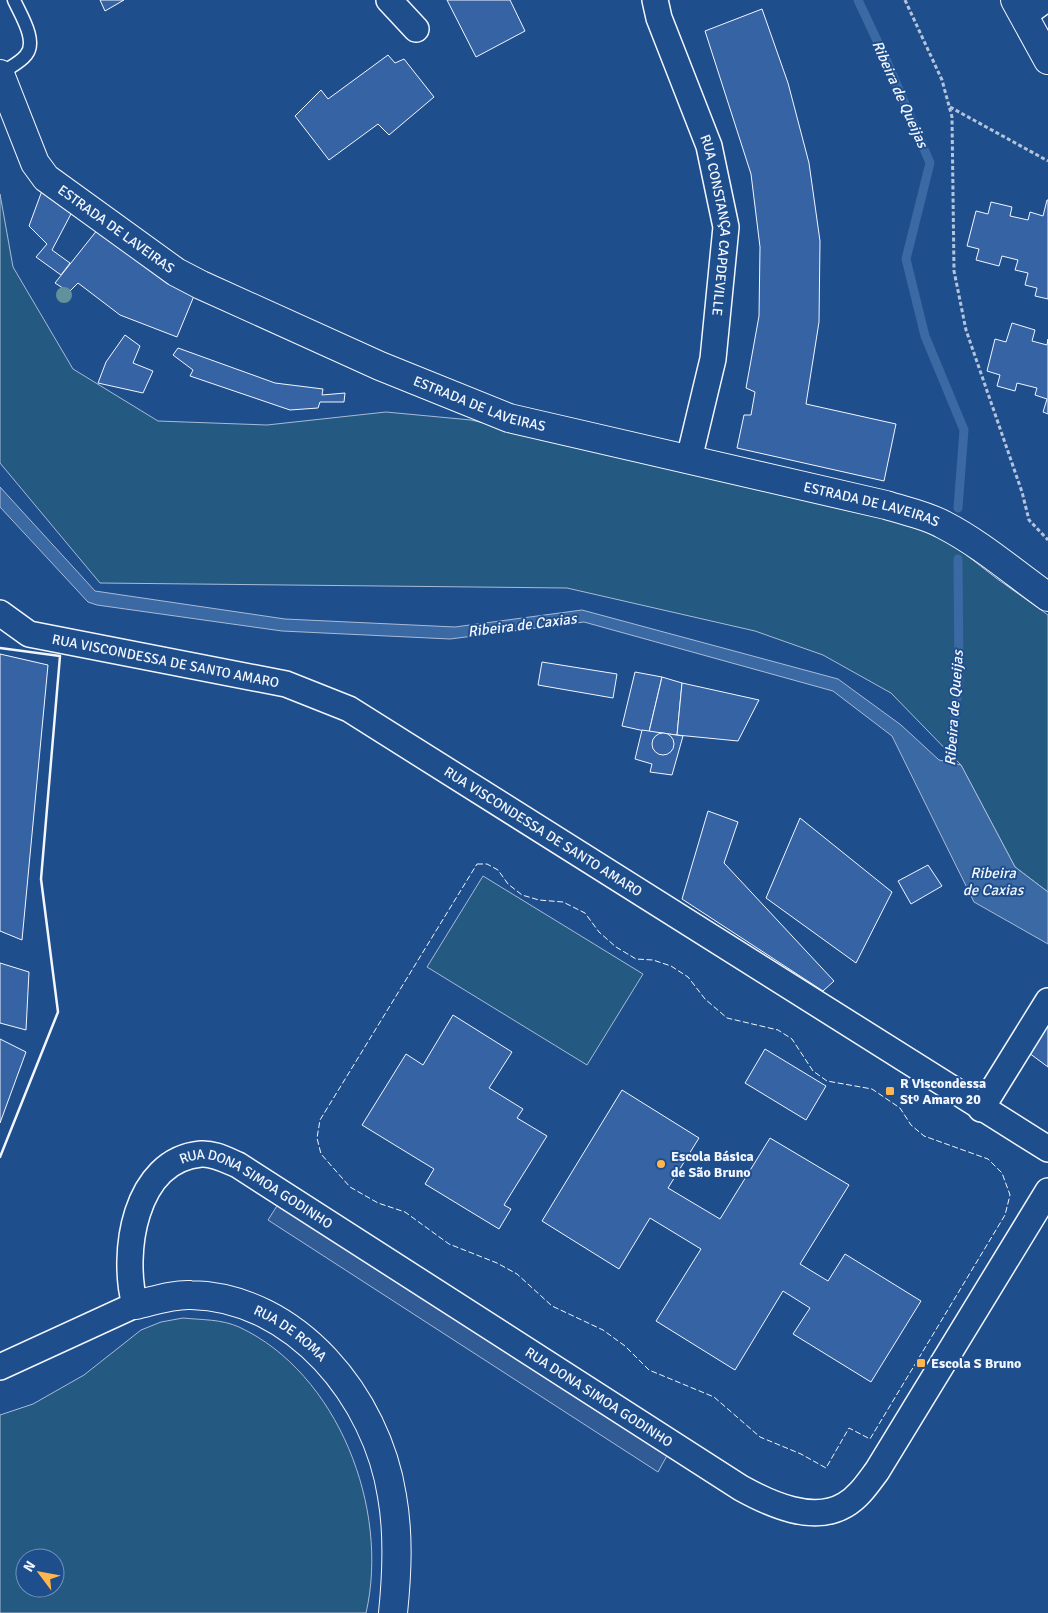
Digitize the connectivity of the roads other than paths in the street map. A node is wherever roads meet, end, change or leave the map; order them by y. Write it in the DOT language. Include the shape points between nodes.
graph roads {
  1 [pos="14,0"];
  2 [pos="389,0"];
  3 [pos="655,0"];
  4 [pos="1028,5"];
  5 [pos="416,29"];
  6 [pos="1048,60"];
  7 [pos="0,74"];
  8 [pos="689,459"];
  9 [pos="1048,597"];
  10 [pos="0,613"];
  11 [pos="0,633"];
  12 [pos="29,634"];
  13 [pos="1048,1001"];
  14 [pos="981,1109"];
  15 [pos="1048,1149"];
  16 [pos="1048,1191"];
  17 [pos="135,1304"];
  18 [pos="0,1367"];
  19 [pos="393,1613"];
  1 -- 7 [label="lane" via="30,39 30,48 26,56"];
  2 -- 5 [label="street"];
  3 -- 8 [label="street, RUA CONSTANÇA CAPDEVILLE" via="709,146 726,227 713,359"];
  4 -- 6 [label="street"];
  7 -- 8 [label="street, ESTRADA DE LAVEIRAS" via="35,163 46,178 176,272 484,410"];
  8 -- 9 [label="street, ESTRADA DE LAVEIRAS" via="886,505 928,518 971,541"];
  10 -- 12 [label="street, RUA VISCONDESSA DE SANTO AMARO"];
  11 -- 12 [label="street"];
  12 -- 14 [label="street, RUA VISCONDESSA DE SANTO AMARO" via="286,684 349,709"];
  13 -- 14 [label="street"];
  14 -- 15 [label="street, RUA VISCONDESSA DE SANTO AMARO"];
  16 -- 17 [label="street, RUA DONA SIMOA GODINHO" via="877,1471 863,1490 834,1510 793,1509 769,1503 741,1488 238,1165 219,1157 202,1154 185,1158 153,1181 139,1206 131,1239 130,1284"];
  17 -- 18 [label="street, RUA DE ROMA"];
  17 -- 19 [label="street, RUA DE ROMA" via="190,1294 224,1298 282,1323 304,1338 331,1364 368,1423 392,1495 397,1552"];
}
